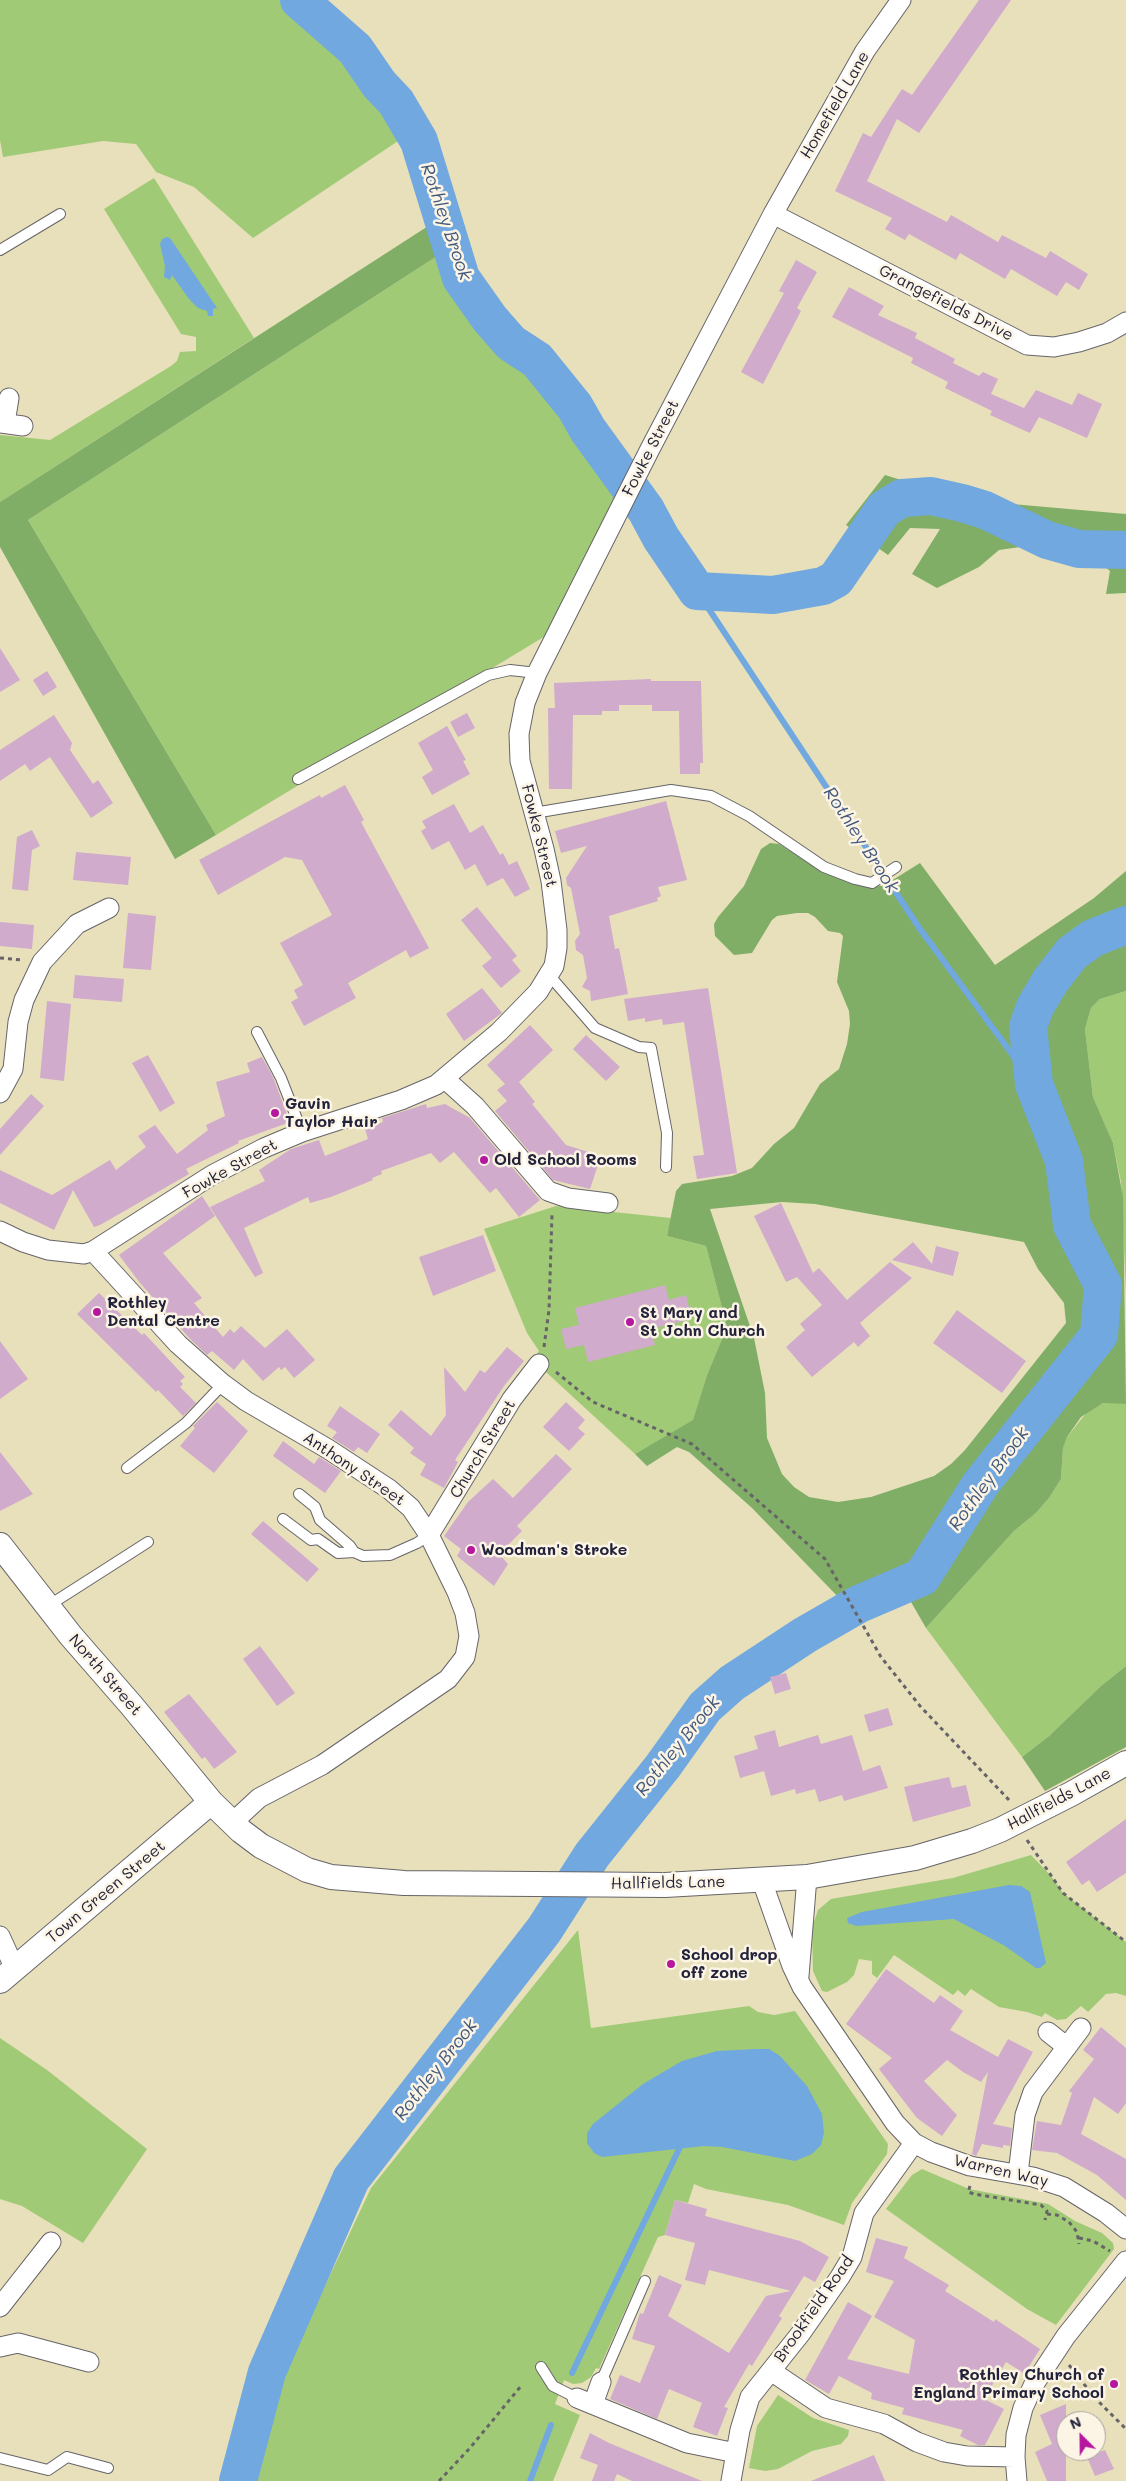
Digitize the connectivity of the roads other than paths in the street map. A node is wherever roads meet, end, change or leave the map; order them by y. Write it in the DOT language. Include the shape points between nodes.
graph roads {
  1 [pos="901,0"];
  2 [pos="60,214"];
  3 [pos="772,214"];
  4 [pos="0,250"];
  5 [pos="1126,322"];
  6 [pos="8,398"];
  7 [pos="9,424"];
  8 [pos="537,673"];
  9 [pos="298,779"];
  10 [pos="534,813"];
  11 [pos="896,867"];
  12 [pos="109,908"];
  13 [pos="550,975"];
  14 [pos="257,1032"];
  15 [pos="445,1079"];
  16 [pos="0,1093"];
  17 [pos="302,1132"];
  18 [pos="666,1167"];
  19 [pos="608,1203"];
  20 [pos="0,1231"];
  21 [pos="94,1251"];
  22 [pos="539,1364"];
  23 [pos="223,1384"];
  24 [pos="127,1468"];
  25 [pos="300,1494"];
  26 [pos="284,1519"];
  27 [pos="429,1535"];
  28 [pos="148,1542"];
  29 [pos="0,1545"];
  30 [pos="354,1552"];
  31 [pos="48,1607"];
  32 [pos="1126,1763"];
  33 [pos="211,1802"];
  34 [pos="232,1823"];
  35 [pos="807,1877"];
  36 [pos="762,1881"];
  37 [pos="0,1936"];
  38 [pos="7,1975"];
  39 [pos="799,1982"];
  40 [pos="1081,2028"];
  41 [pos="1048,2032"];
  42 [pos="1067,2046"];
  43 [pos="914,2143"];
  44 [pos="1018,2174"];
  45 [pos="1126,2229"];
  46 [pos="51,2242"];
  47 [pos="1124,2263"];
  48 [pos="645,2281"];
  49 [pos="0,2307"];
  50 [pos="0,2347"];
  51 [pos="80,2354"];
  52 [pos="541,2368"];
  53 [pos="771,2370"];
  54 [pos="601,2382"];
  55 [pos="585,2401"];
  56 [pos="736,2452"];
  57 [pos="1015,2456"];
  58 [pos="0,2458"];
  59 [pos="108,2468"];
  60 [pos="731,2481"];
  61 [pos="1017,2481"];
  1 -- 3 [label="street, Homefield Lane" via="865,51"];
  2 -- 4 [label="lane"];
  3 -- 5 [label="street, Grangefields Drive" via="1027,345 1054,347 1079,342 1107,333"];
  3 -- 8 [label="street, Fowke Street"];
  6 -- 7 [label="street"];
  8 -- 9 [label="lane" via="510,670 488,675"];
  8 -- 10 [label="street, Fowke Street" via="525,703 519,734 520,760"];
  10 -- 11 [label="lane" via="671,790 711,796 749,816 824,867 872,883"];
  10 -- 13 [label="street, Fowke Street" via="554,901 557,948"];
  12 -- 16 [label="street" via="77,924 42,962 24,1000 13,1069"];
  13 -- 15 [label="street, Fowke Street" via="528,1004"];
  13 -- 18 [label="lane" via="594,1028 639,1047 651,1048 666,1133"];
  14 -- 17 [label="lane" via="282,1078"];
  15 -- 17 [label="street, Fowke Street" via="427,1090"];
  15 -- 19 [label="street" via="475,1106 551,1193"];
  17 -- 21 [label="street, Fowke Street" via="233,1164"];
  20 -- 21 [label="street" via="48,1250 84,1254"];
  21 -- 23 [label="street, Anthony Street" via="178,1344"];
  22 -- 27 [label="street, Church Street" via="512,1399"];
  23 -- 24 [label="lane" via="186,1423"];
  23 -- 27 [label="street, Anthony Street" via="246,1401 328,1448 400,1497 419,1517"];
  25 -- 30 [label="lane" via="316,1507 320,1520"];
  26 -- 30 [label="lane" via="311,1540 318,1539 338,1553"];
  27 -- 30 [label="lane" via="390,1555 370,1558"];
  27 -- 34 [label="street, Anthony Street" via="465,1613 469,1636 460,1666 434,1689 322,1765 259,1798"];
  28 -- 31 [label="lane"];
  29 -- 31 [label="street, North Street"];
  31 -- 33 [label="street, North Street"];
  32 -- 35 [label="street, Hallfields Lane" via="1019,1820 948,1849 906,1860"];
  33 -- 34 [label="street, Hallfields Lane"];
  33 -- 38 [label="street, Town Green Street"];
  34 -- 36 [label="street, Hallfields Lane" via="290,1863 331,1877 404,1883 665,1885"];
  35 -- 36 [label="street, Hallfields Lane"];
  35 -- 39 [label="street"];
  36 -- 39 [label="street, Warren Way"];
  37 -- 38 [label="street"];
  39 -- 43 [label="street, Warren Way" via="895,2123"];
  40 -- 42 [label="street"];
  41 -- 42 [label="street"];
  42 -- 44 [label="street" via="1029,2100"];
  43 -- 44 [label="street, Warren Way" via="951,2160"];
  43 -- 53 [label="street, Brookfield Road" via="864,2213 852,2257 840,2277"];
  44 -- 45 [label="street, Warren Way" via="1048,2180 1077,2194"];
  46 -- 49 [label="street"];
  47 -- 57 [label="street" via="1057,2348 1033,2386 1016,2435"];
  48 -- 54 [label="lane"];
  50 -- 51 [label="street" via="18,2343"];
  52 -- 55 [label="lane" via="553,2386"];
  53 -- 56 [label="street, Brookfield Road" via="747,2404"];
  53 -- 57 [label="street" via="826,2408 884,2424 936,2449 966,2456"];
  54 -- 55 [label="street"];
  55 -- 56 [label="street" via="687,2443"];
  56 -- 60 [label="street, Brookfield Road"];
  57 -- 61 [label="street"];
  58 -- 59 [label="lane" via="48,2470 67,2457"];
}
